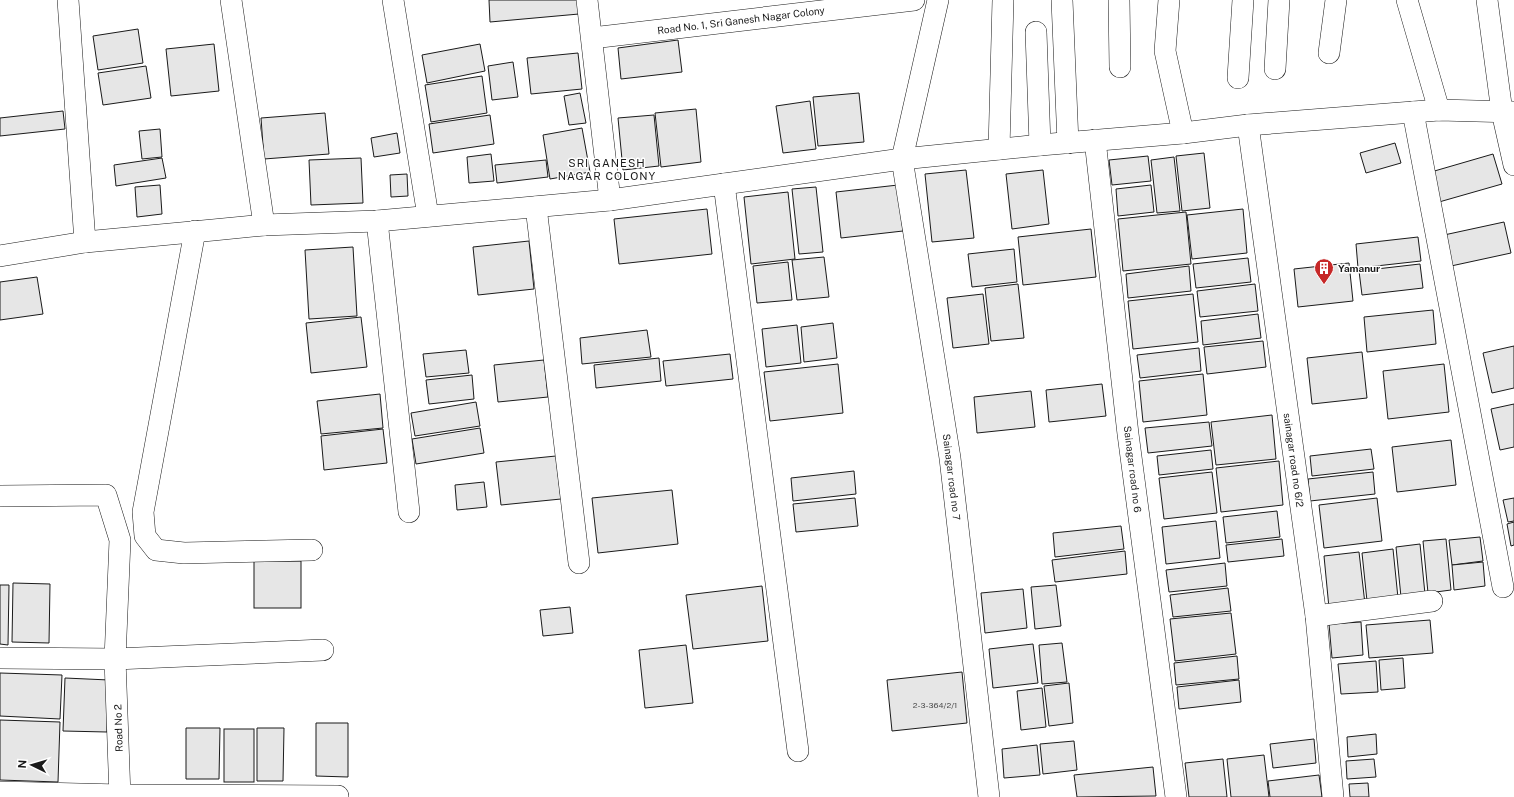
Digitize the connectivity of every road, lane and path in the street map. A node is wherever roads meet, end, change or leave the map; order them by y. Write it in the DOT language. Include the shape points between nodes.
graph roads {
  1 [pos="68,0"];
  2 [pos="231,0"];
  3 [pos="393,0"];
  4 [pos="587,0"];
  5 [pos="914,0"];
  6 [pos="938,0"];
  7 [pos="1003,0"];
  8 [pos="1062,0"];
  9 [pos="1119,0"];
  10 [pos="1169,0"];
  11 [pos="1243,0"];
  12 [pos="1279,0"];
  13 [pos="1336,0"];
  14 [pos="1408,0"];
  15 [pos="1487,0"];
  16 [pos="1036,32"];
  17 [pos="592,38"];
  18 [pos="1329,53"];
  19 [pos="1120,67"];
  20 [pos="1275,69"];
  21 [pos="1238,78"];
  22 [pos="1440,110"];
  23 [pos="1413,112"];
  24 [pos="1508,112"];
  25 [pos="1248,125"];
  26 [pos="1183,133"];
  27 [pos="1095,140"];
  28 [pos="1068,143"];
  29 [pos="1040,145"];
  30 [pos="999,148"];
  31 [pos="902,159"];
  32 [pos="1514,165"];
  33 [pos="724,184"];
  34 [pos="610,200"];
  35 [pos="536,207"];
  36 [pos="428,216"];
  37 [pos="377,221"];
  38 [pos="264,225"];
  39 [pos="195,231"];
  40 [pos="85,242"];
  41 [pos="0,256"];
  42 [pos="0,496"];
  43 [pos="409,512"];
  44 [pos="312,550"];
  45 [pos="579,563"];
  46 [pos="1503,587"];
  47 [pos="1432,601"];
  48 [pos="1316,616"];
  49 [pos="323,650"];
  50 [pos="0,658"];
  51 [pos="116,659"];
  52 [pos="798,751"];
  53 [pos="0,792"];
  54 [pos="120,796"];
  55 [pos="338,796"];
  56 [pos="989,797"];
  57 [pos="1176,797"];
  58 [pos="1333,797"];
  1 -- 40 [label="street"];
  2 -- 38 [label="street"];
  3 -- 36 [label="street"];
  4 -- 17 [label="street"];
  5 -- 17 [label="street, Road No. 1, Sri Ganesh Nagar Colony"];
  6 -- 31 [label="street"];
  7 -- 30 [label="street"];
  8 -- 28 [label="street"];
  9 -- 19 [label="street"];
  10 -- 26 [label="street" via="1166,51"];
  11 -- 21 [label="street"];
  12 -- 20 [label="street"];
  13 -- 18 [label="street"];
  14 -- 22 [label="street"];
  15 -- 24 [label="street"];
  16 -- 29 [label="street"];
  17 -- 34 [label="street"];
  22 -- 23 [label="street"];
  22 -- 24 [label="street"];
  23 -- 25 [label="street"];
  23 -- 46 [label="street"];
  24 -- 32 [label="street"];
  25 -- 26 [label="street"];
  25 -- 48 [label="street, sainagar road no 6/2"];
  26 -- 27 [label="street"];
  27 -- 28 [label="street"];
  27 -- 57 [label="street, Sainagar road no 6" via="1128,434"];
  28 -- 29 [label="street"];
  29 -- 30 [label="street"];
  30 -- 31 [label="street"];
  31 -- 33 [label="street"];
  31 -- 56 [label="street, Sainagar road no 7" via="950,458"];
  33 -- 34 [label="street"];
  33 -- 52 [label="street"];
  34 -- 35 [label="street"];
  35 -- 36 [label="street"];
  35 -- 45 [label="street"];
  36 -- 37 [label="street"];
  37 -- 38 [label="street"];
  37 -- 43 [label="street"];
  38 -- 39 [label="street"];
  39 -- 40 [label="street"];
  39 -- 44 [label="street" via="143,512 145,536 156,550 184,553"];
  40 -- 41 [label="street"];
  42 -- 51 [label="street, Road No 2" via="106,495 120,540"];
  47 -- 48 [label="street"];
  48 -- 58 [label="street, sainagar road no 6/2"];
  49 -- 51 [label="street"];
  50 -- 51 [label="street"];
  51 -- 54 [label="street, Road No 2"];
  53 -- 54 [label="street"];
  54 -- 55 [label="street"];
}
